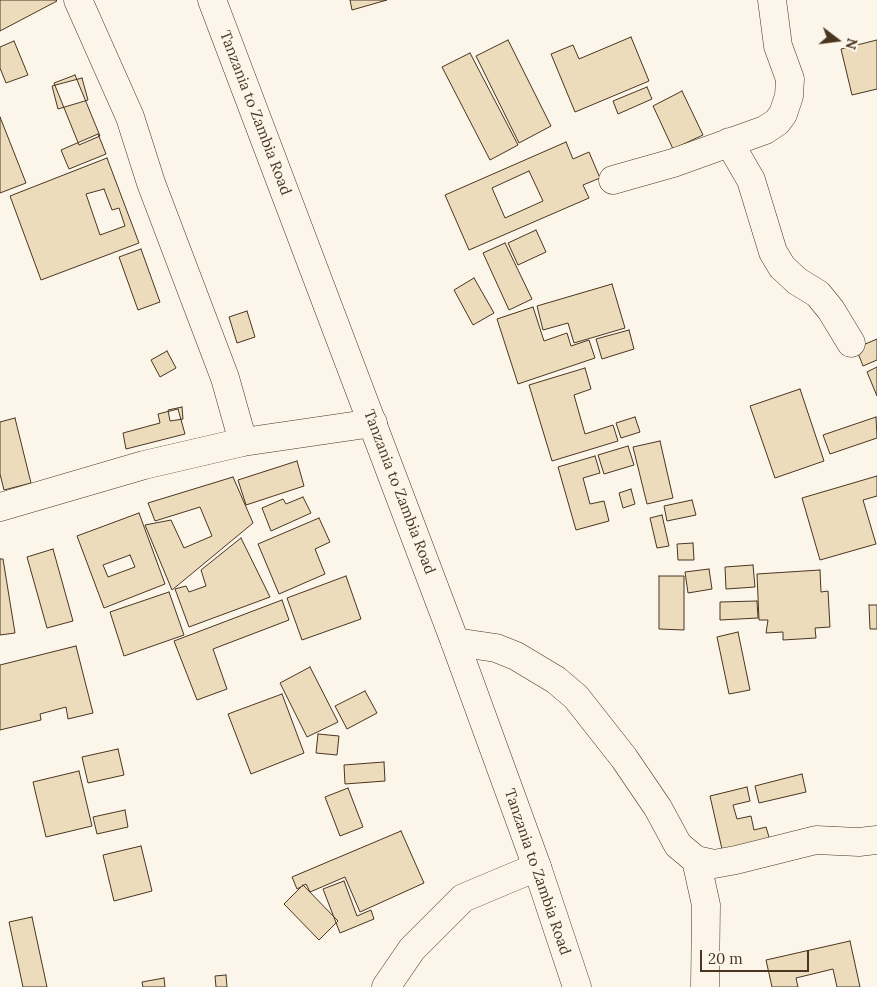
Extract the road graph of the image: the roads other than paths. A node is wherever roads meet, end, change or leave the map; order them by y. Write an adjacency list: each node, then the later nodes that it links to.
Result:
1 (78, 0): 8 (main road)
2 (212, 0): 7 (main road, Tanzania to Zambia Road)
3 (772, 0): 4 (main road)
4 (729, 142): 5 (main road); 6 (main road)
5 (613, 180)
6 (851, 344)
7 (373, 423): 8 (main road); 10 (main road, Tanzania to Zambia Road)
8 (243, 442): 9 (main road)
9 (0, 507)
10 (455, 642): 12 (main road); 13 (main road, Tanzania to Zambia Road)
11 (877, 840): 12 (main road)
12 (696, 860): 16 (main road)
13 (537, 867): 14 (main road); 15 (main road, Tanzania to Zambia Road)
14 (386, 987)
15 (577, 987)
16 (705, 987)

